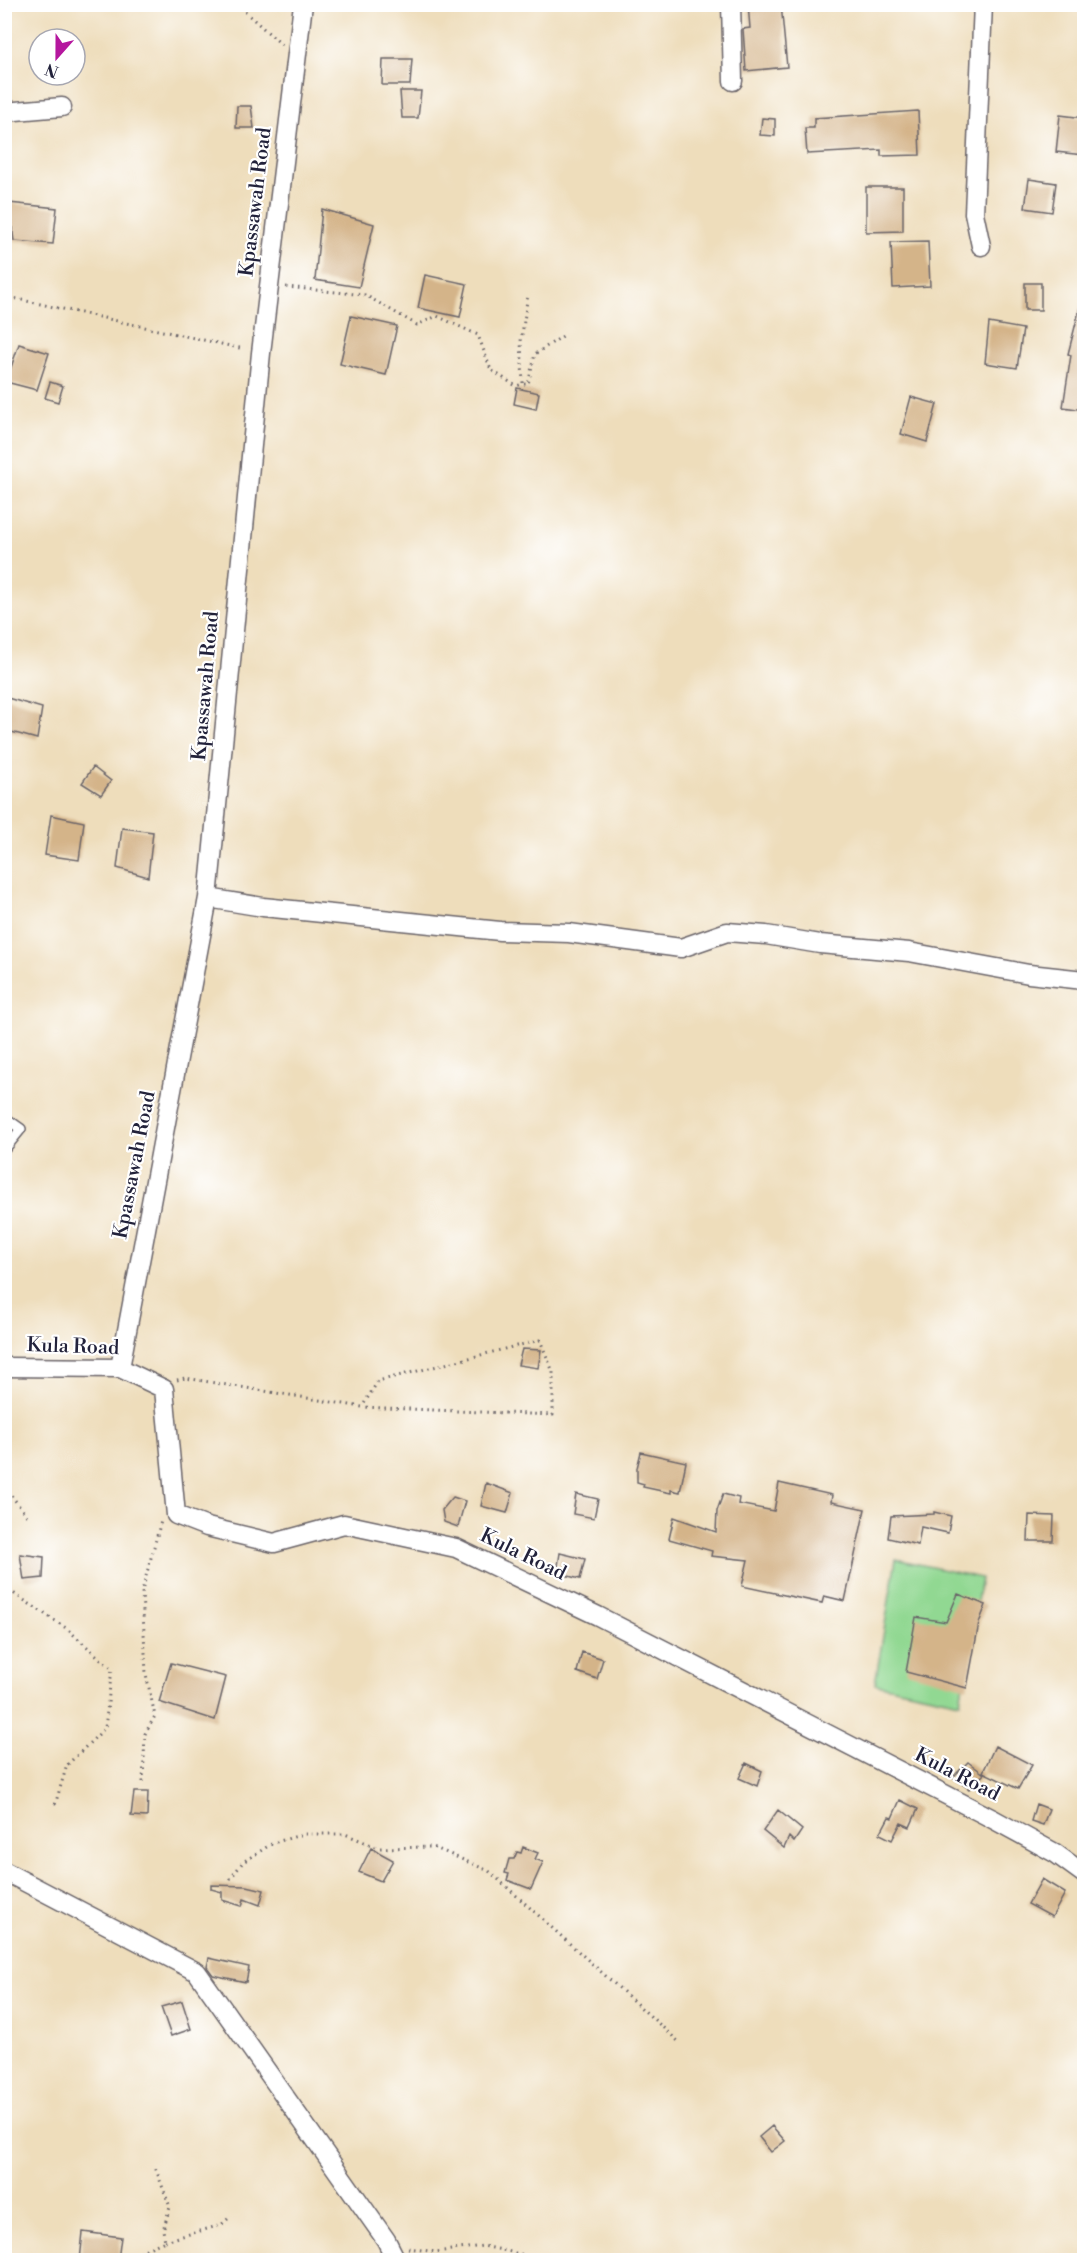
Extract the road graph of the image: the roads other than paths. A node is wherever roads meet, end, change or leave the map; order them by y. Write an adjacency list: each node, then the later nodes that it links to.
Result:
1 (303, 4): 8 (street, Kpassawah Road)
2 (731, 4): 4 (street)
3 (983, 4): 7 (street)
4 (733, 81)
5 (62, 107): 6 (street)
6 (4, 112)
7 (981, 246)
8 (208, 898): 9 (street); 13 (street, Kpassawah Road)
9 (1084, 980)
10 (4, 1117): 11 (lane)
11 (4, 1150)
12 (4, 1367): 13 (street, Kula Road)
13 (120, 1368): 15 (street, Kula Road)
14 (4, 1871): 16 (street)
15 (1084, 1874)
16 (396, 2260)

